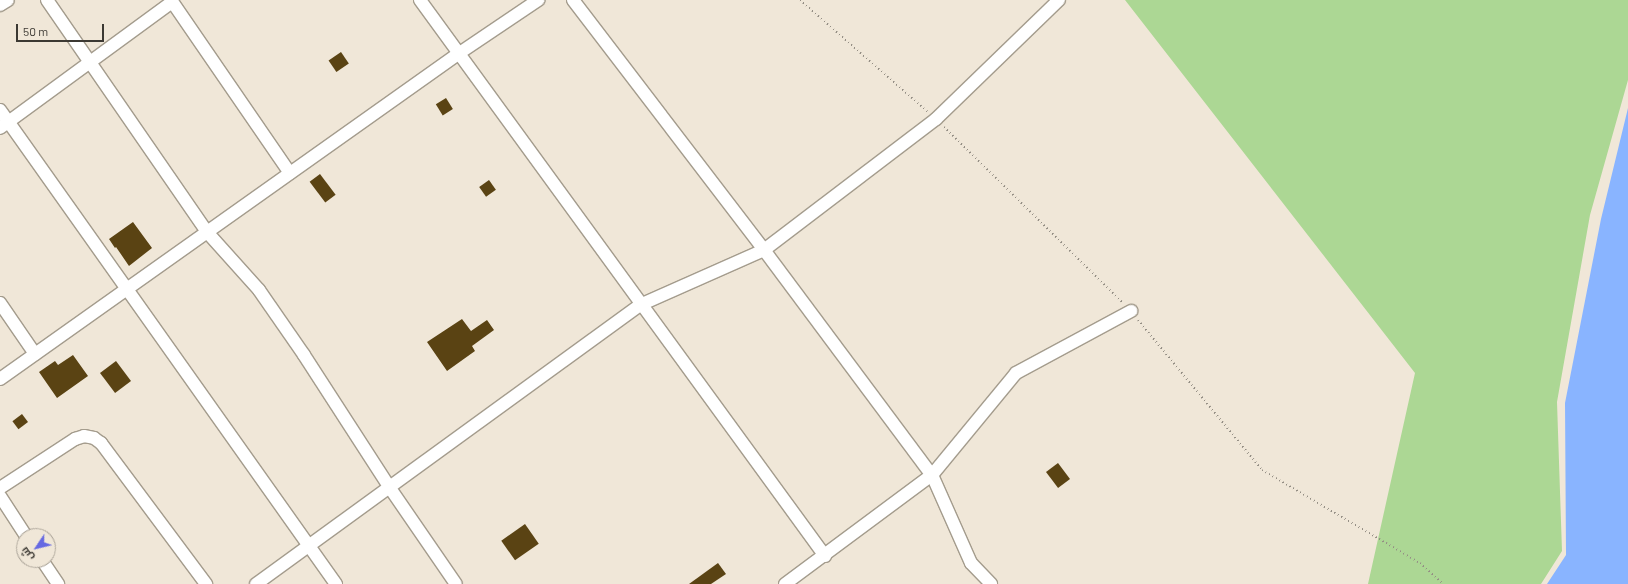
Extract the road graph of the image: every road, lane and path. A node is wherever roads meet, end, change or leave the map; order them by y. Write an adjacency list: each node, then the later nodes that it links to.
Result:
1 (8, 0): 9 (street)
2 (47, 0): 11 (street)
3 (420, 0): 10 (street)
4 (538, 0): 10 (street)
5 (573, 0): 17 (street)
6 (800, 0): 13 (path)
7 (1059, 0): 13 (street)
8 (171, 1): 11 (street); 15 (street)
9 (0, 6)
10 (458, 54): 15 (street); 20 (street)
11 (90, 63): 14 (street); 16 (street)
12 (0, 110): 14 (street)
13 (936, 119): 17 (street); 21 (path)
14 (4, 126): 18 (street)
15 (290, 173): 16 (street)
16 (206, 232): 18 (street); 26 (street)
17 (764, 250): 20 (street); 24 (street)
18 (127, 288): 22 (street); 29 (street)
19 (0, 304): 22 (street)
20 (642, 304): 26 (street); 30 (street)
21 (1130, 310): 24 (street); 39 (path)
22 (35, 354): 23 (street)
23 (0, 379)
24 (932, 475): 30 (street); 38 (street)
25 (0, 488): 33 (street)
26 (390, 488): 29 (street); 36 (street)
27 (0, 496): 28 (street)
28 (21, 528)
29 (310, 546): 34 (street); 35 (street)
30 (825, 556): 37 (street)
31 (47, 568): 32 (street)
32 (58, 584)
33 (206, 584)
34 (256, 584)
35 (336, 584)
36 (456, 584)
37 (785, 584)
38 (991, 584)
39 (1443, 584)

